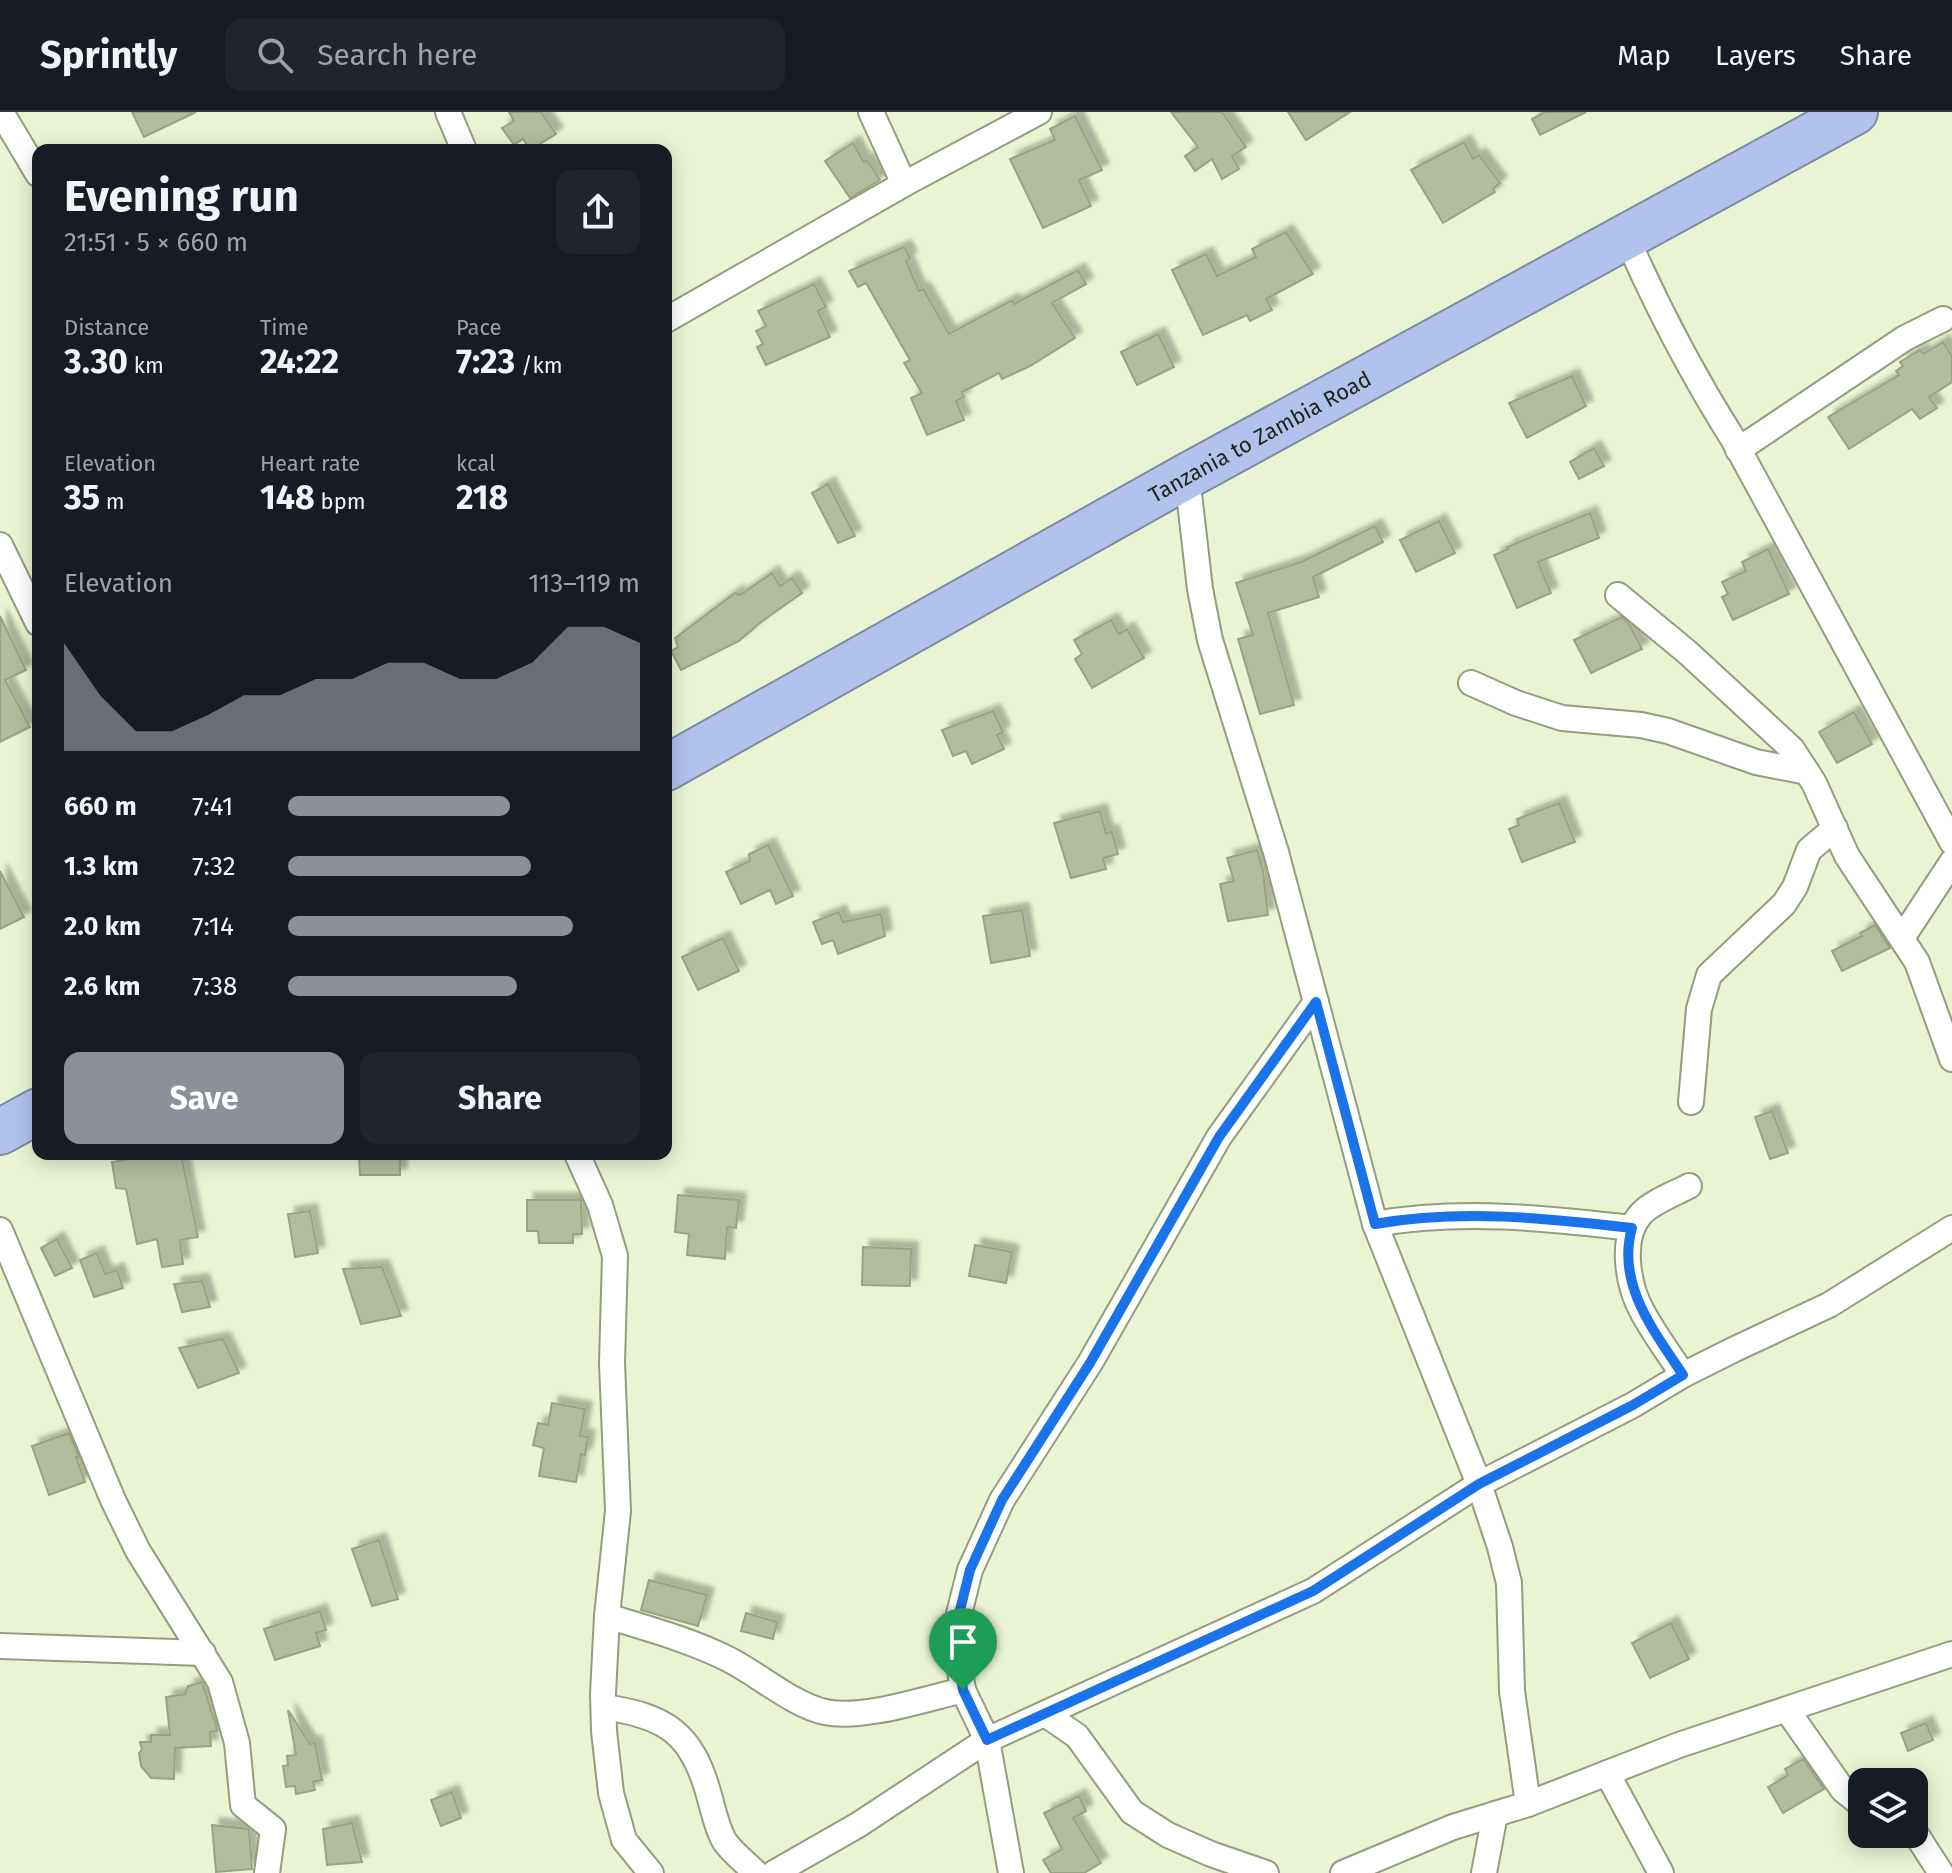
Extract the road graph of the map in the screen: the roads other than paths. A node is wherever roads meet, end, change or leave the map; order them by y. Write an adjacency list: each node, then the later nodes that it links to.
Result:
1 (1, 112): 7 (street)
2 (448, 112): 6 (street)
3 (871, 112): 8 (street)
4 (1039, 112): 8 (street)
5 (1855, 112): 9 (highway, Tanzania to Zambia Road)
6 (461, 144)
7 (32, 164)
8 (904, 184): 10 (street)
9 (1626, 236): 12 (street); 13 (highway, Tanzania to Zambia Road)
10 (672, 317)
11 (1943, 319): 12 (street)
12 (1738, 450): 21 (street)
13 (1187, 476): 18 (highway, Tanzania to Zambia Road); 24 (street)
14 (0, 545): 15 (street)
15 (29, 583)
16 (1618, 595): 19 (street)
17 (1471, 683): 19 (street)
18 (672, 761)
19 (1807, 772): 20 (street)
20 (1835, 828): 23 (street); 26 (street)
21 (1952, 842)
22 (1952, 862): 23 (street)
23 (1902, 938): 25 (street)
24 (1316, 1002): 31 (street); 41 (street)
25 (1952, 1059)
26 (1691, 1102)
27 (32, 1114): 28 (highway)
28 (0, 1132)
29 (580, 1160): 37 (street)
30 (1689, 1186): 32 (street)
31 (1375, 1224): 32 (street); 36 (street)
32 (1632, 1228): 35 (street)
33 (1952, 1228): 35 (street)
34 (0, 1230): 39 (street)
35 (1683, 1375): 36 (street)
36 (1479, 1484): 44 (street); 48 (street)
37 (607, 1616): 41 (street); 42 (street)
38 (0, 1646): 39 (street)
39 (203, 1653): 51 (street)
40 (1952, 1654): 43 (street)
41 (963, 1690): 45 (street)
42 (604, 1707): 52 (street); 53 (street)
43 (1787, 1710): 46 (street); 47 (street)
44 (1045, 1714): 45 (street); 56 (street)
45 (987, 1740): 54 (street); 55 (street)
46 (1607, 1773): 48 (street); 59 (street)
47 (1848, 1794)
48 (1528, 1804): 49 (street)
49 (1495, 1814): 57 (street); 58 (street)
50 (1927, 1848): 60 (street)
51 (267, 1873)
52 (651, 1873)
53 (756, 1873)
54 (774, 1873)
55 (1011, 1873)
56 (1266, 1873)
57 (1343, 1873)
58 (1484, 1873)
59 (1661, 1873)
60 (1941, 1873)

